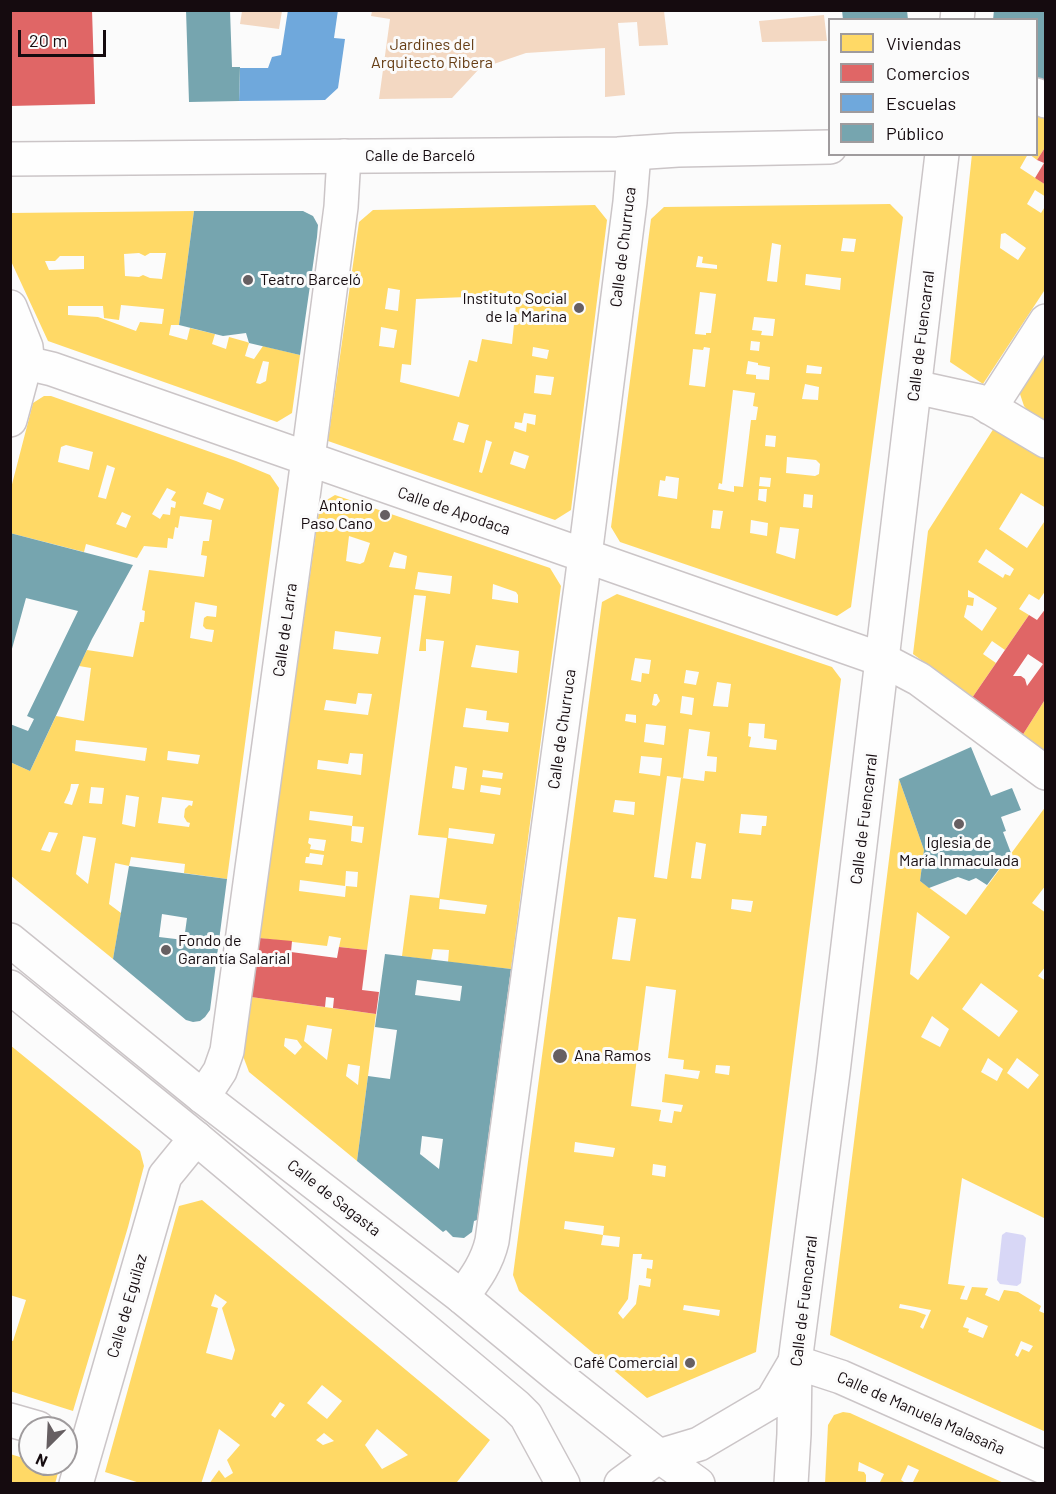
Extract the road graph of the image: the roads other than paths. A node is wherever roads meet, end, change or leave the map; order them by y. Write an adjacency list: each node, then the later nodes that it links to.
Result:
1 (828, 147): 2 (street, Calle de Barceló)
2 (634, 153): 3 (street, Calle de Barceló); 14 (street, Calle de Churruca)
3 (344, 156): 5 (street, Calle de Barceló); 13 (street, Calle de Larra)
4 (942, 156): 9 (street, Calle de Fuencarral)
5 (10, 159)
6 (10, 307): 8 (street)
7 (1046, 321): 10 (street)
8 (26, 367): 11 (street); 13 (street, Calle de Apodaca)
9 (915, 387): 10 (street); 15 (street, Calle de Fuencarral)
10 (990, 408): 12 (street)
11 (10, 420)
12 (1046, 441)
13 (308, 460): 14 (street, Calle de Apodaca); 19 (street, Calle de Larra)
14 (584, 557): 15 (street, Calle de Apodaca); 21 (street, Calle de Churruca)
15 (883, 660): 16 (street, Calle de Apodaca); 22 (street, Calle de Fuencarral)
16 (1046, 773)
17 (10, 940): 19 (street, Calle de Sagasta)
18 (10, 987): 20 (street)
19 (203, 1097): 21 (street, Calle de Sagasta)
20 (195, 1138): 23 (street, Calle de Eguilaz); 26 (street)
21 (462, 1297): 24 (street, Calle de Sagasta)
22 (795, 1362): 24 (street); 25 (street, Calle de Manuela Malasaña); 29 (street, Calle de Fuencarral)
23 (78, 1434)
24 (659, 1456): 27 (street); 28 (street, Calle de Sagasta)
25 (1046, 1468)
26 (563, 1484)
27 (621, 1484)
28 (698, 1484)
29 (790, 1484)

